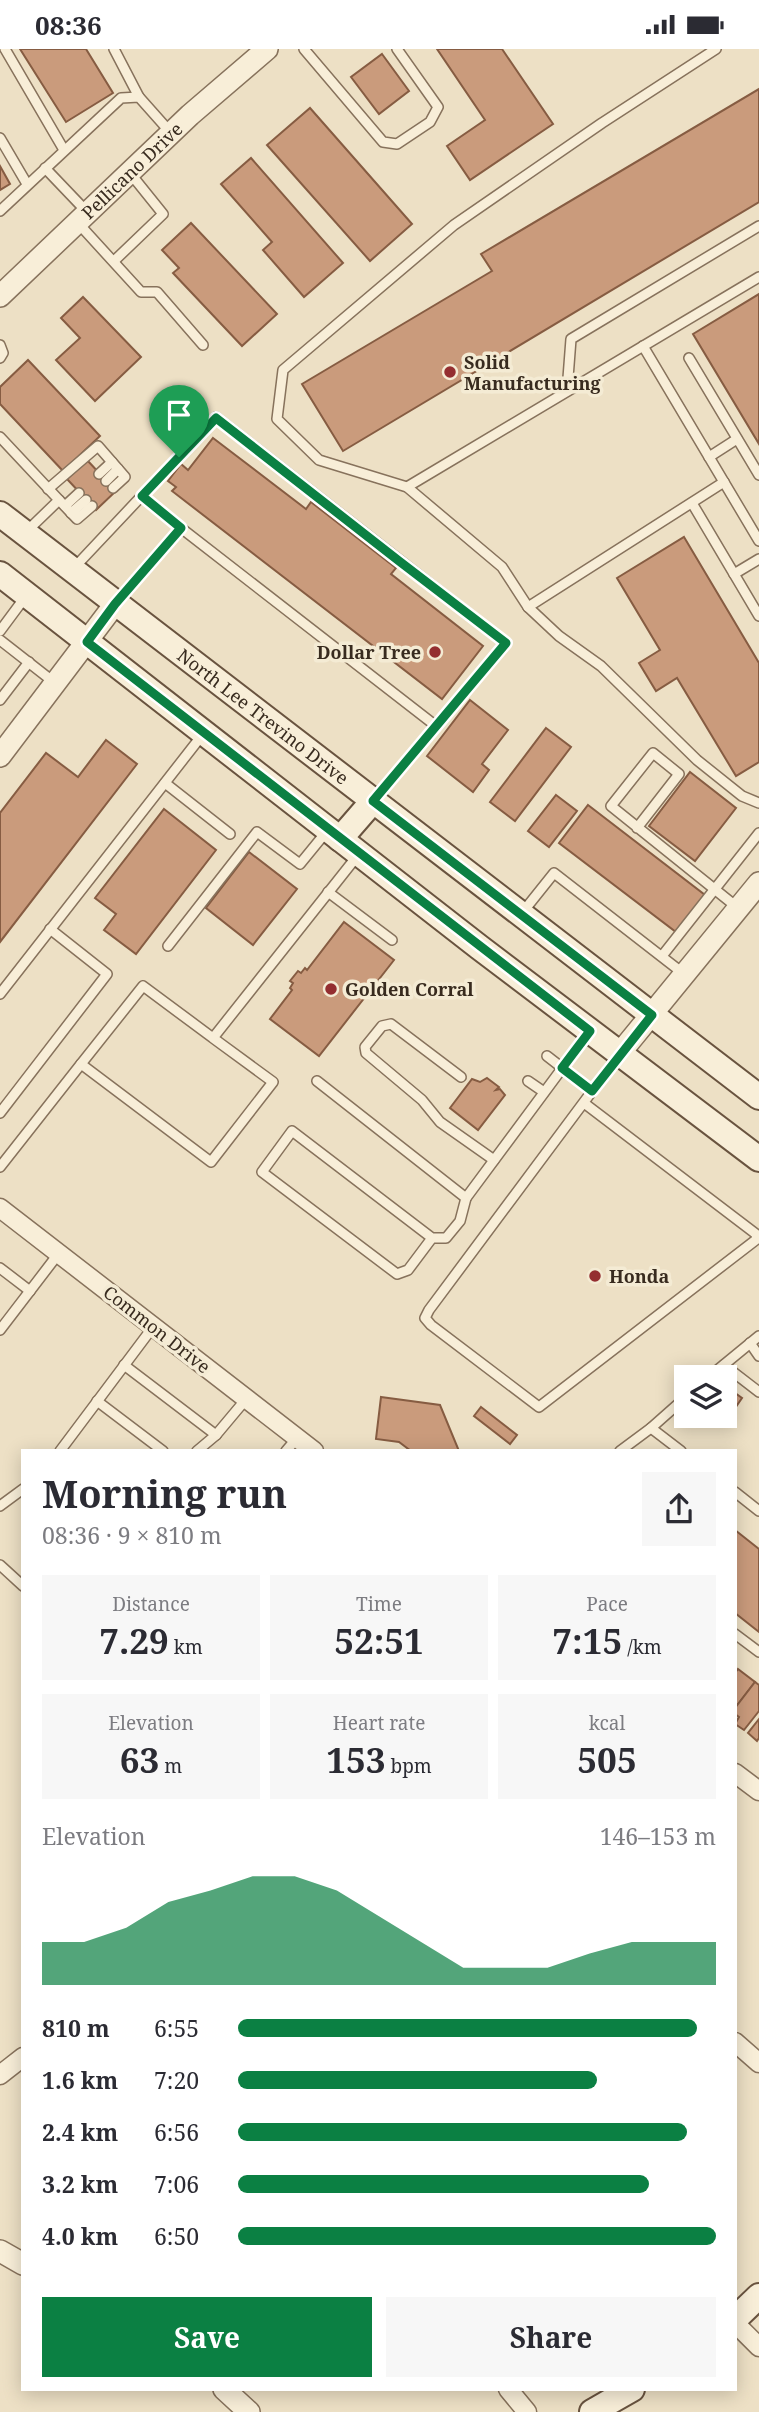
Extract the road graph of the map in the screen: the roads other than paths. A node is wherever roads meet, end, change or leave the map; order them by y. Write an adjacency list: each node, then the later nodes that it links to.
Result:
1 (5, 49): 10 (lane)
2 (114, 49): 7 (lane)
3 (267, 49): 8 (street, Pellicano Drive)
4 (304, 49): 5 (lane)
5 (397, 49)
6 (716, 49): 32 (lane)
7 (139, 97): 8 (lane); 10 (lane)
8 (171, 133): 12 (street, Pellicano Drive)
9 (0, 138): 13 (lane)
10 (64, 150): 11 (lane)
11 (45, 168): 13 (lane); 15 (lane)
12 (130, 172): 15 (street, Pellicano Drive); 17 (lane)
13 (27, 184): 14 (lane)
14 (0, 211)
15 (82, 217): 17 (lane); 19 (street, Pellicano Drive)
16 (759, 226): 25 (lane)
17 (114, 261): 21 (lane)
18 (759, 277): 22 (lane)
19 (0, 296)
20 (0, 345): 23 (lane)
21 (203, 345)
22 (643, 346): 25 (lane); 28 (lane)
23 (0, 358)
24 (689, 358): 27 (lane)
25 (567, 391): 32 (lane)
26 (0, 437): 33 (lane)
27 (737, 439): 28 (lane); 30 (lane)
28 (709, 457): 31 (lane)
29 (115, 465): 29 (lane); 33 (lane)
30 (759, 475)
31 (724, 482): 35 (lane); 40 (lane)
32 (407, 487): 47 (lane)
33 (48, 489): 36 (lane)
34 (142, 496): 38 (lane); 42 (lane); 55 (lane)
35 (692, 502): 44 (lane); 47 (lane)
36 (68, 509): 36 (lane); 39 (lane)
37 (0, 514): 39 (main road, North Lee Trevino Drive)
38 (181, 528): 46 (lane); 55 (lane)
39 (24, 533): 42 (main road, North Lee Trevino Drive)
40 (759, 541)
41 (759, 559): 44 (lane)
42 (72, 571): 46 (main road, North Lee Trevino Drive)
43 (0, 574): 45 (main road)
44 (734, 574): 48 (lane)
45 (27, 594): 49 (lane); 51 (main road)
46 (115, 604): 51 (street); 59 (main road, North Lee Trevino Drive)
47 (528, 607): 60 (lane)
48 (759, 617)
49 (0, 631)
50 (0, 640): 52 (lane)
51 (87, 642): 53 (street); 56 (main road)
52 (29, 662): 53 (lane); 54 (lane)
53 (56, 684): 57 (street)
54 (0, 700)
55 (436, 726): 59 (lane)
56 (203, 734): 58 (lane); 64 (main road)
57 (0, 756)
58 (165, 783): 63 (lane); 70 (lane)
59 (373, 801): 64 (main road); 69 (main road, North Lee Trevino Drive)
60 (759, 803)
61 (638, 828): 61 (lane); 66 (lane)
62 (759, 832): 66 (lane)
63 (230, 834)
64 (342, 841): 67 (lane); 72 (lane); 77 (main road)
65 (759, 883): 68 (street)
66 (714, 889): 68 (lane); 73 (lane)
67 (328, 892): 71 (lane); 78 (lane)
68 (738, 908): 74 (street)
69 (521, 915): 73 (lane); 76 (main road, North Lee Trevino Drive)
70 (50, 929): 75 (lane); 90 (lane)
71 (392, 940)
72 (168, 946)
73 (662, 956): 74 (lane)
74 (686, 975): 76 (street)
75 (0, 994)
76 (652, 1015): 79 (street); 88 (main road, North Lee Trevino Drive)
77 (590, 1031): 79 (main road); 82 (lane)
78 (213, 1038): 81 (lane); 81 (lane)
79 (620, 1053): 86 (lane); 91 (main road)
80 (547, 1056): 82 (lane)
81 (81, 1064): 93 (lane)
82 (562, 1068): 86 (lane); 87 (lane)
83 (461, 1077): 92 (lane)
84 (317, 1081): 94 (lane)
85 (528, 1081): 87 (lane)
86 (592, 1091): 89 (lane)
87 (544, 1092): 92 (lane)
88 (759, 1097)
89 (584, 1103): 89 (lane)
90 (0, 1113)
91 (759, 1159)
92 (494, 1160): 94 (lane)
93 (0, 1167)
94 (466, 1198): 96 (lane)
95 (0, 1208): 97 (street, Common Drive)
96 (432, 1238): 96 (lane)
97 (59, 1253): 99 (lane); 100 (street, Common Drive)
98 (0, 1268): 99 (lane)
99 (30, 1291): 101 (lane)
100 (153, 1327): 105 (lane); 109 (street, Common Drive)
101 (0, 1330)
102 (759, 1336): 103 (lane)
103 (750, 1343): 104 (lane); 106 (lane)
104 (759, 1356)
105 (124, 1365): 110 (lane); 113 (lane)
106 (724, 1365)
107 (737, 1375): 108 (lane)
108 (759, 1392)
109 (247, 1398): 113 (lane); 114 (street, Common Drive)
110 (97, 1401): 115 (lane); 116 (lane)
111 (674, 1408): 112 (lane)
112 (651, 1428): 118 (lane); 119 (lane)
113 (216, 1435): 117 (lane)
114 (292, 1444)
115 (63, 1447)
116 (160, 1449)
117 (199, 1449)
118 (623, 1449)
119 (678, 1449)
120 (21, 1490): 122 (lane)
121 (737, 1494): 123 (lane)
122 (0, 1506)
123 (759, 1511)
124 (0, 1565): 125 (lane)
125 (21, 1584)
126 (737, 1636): 127 (lane)
127 (759, 1652)
128 (737, 1774): 129 (street)
129 (759, 1791)
130 (737, 2044): 132 (street)
131 (21, 2059): 133 (street)
132 (759, 2063)
133 (0, 2075)
134 (0, 2251): 135 (street)
135 (21, 2263)
136 (759, 2296): 137 (main road)
137 (737, 2319)
138 (737, 2323): 139 (street)
139 (759, 2347)
140 (226, 2391): 143 (street)
141 (510, 2391): 144 (street)
142 (629, 2391): 145 (main road)
143 (249, 2412)
144 (527, 2412)
145 (592, 2412)

